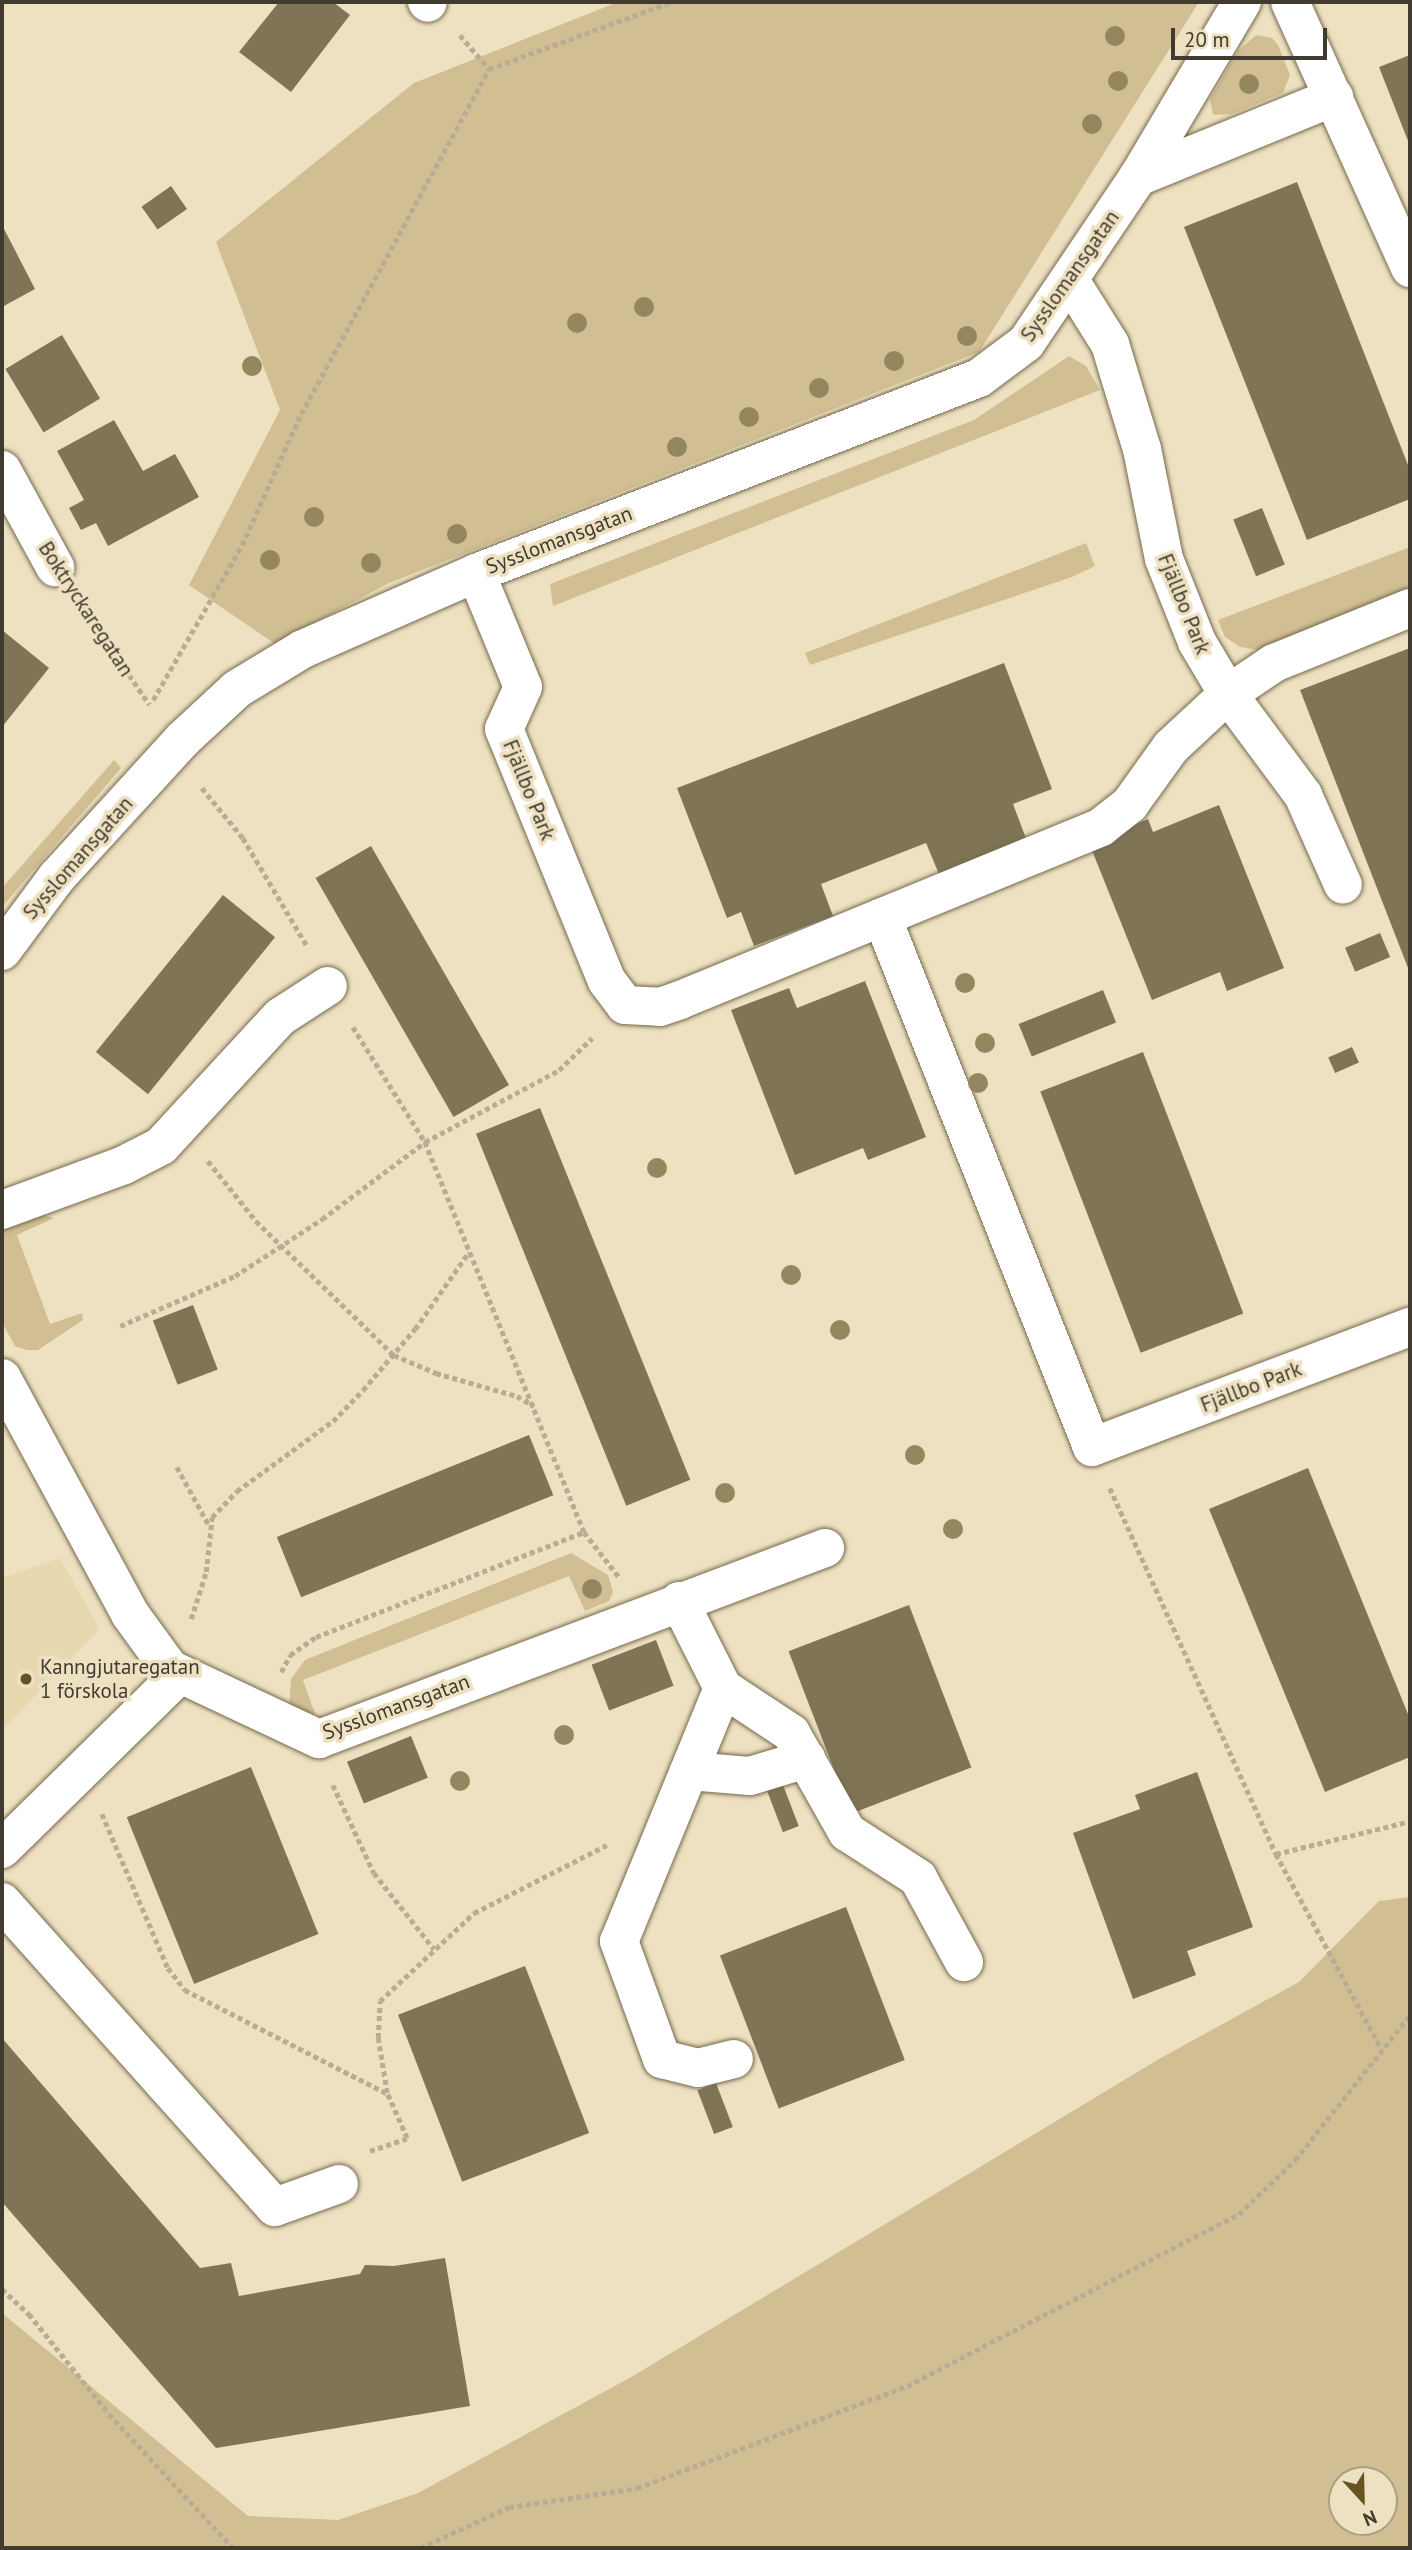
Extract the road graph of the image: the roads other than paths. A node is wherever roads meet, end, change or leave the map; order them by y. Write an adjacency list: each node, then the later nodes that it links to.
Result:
1 (1242, 2): 4 (street, Sysslomansgatan)
2 (1290, 2): 3 (street)
3 (1334, 97): 4 (street); 5 (street)
4 (1138, 177): 6 (street, Sysslomansgatan)
5 (1410, 268)
6 (1071, 282): 9 (street, Sysslomansgatan); 11 (street, Fjällbo Park)
7 (2, 470): 8 (street, Boktryckaregatan)
8 (55, 567)
9 (476, 573): 13 (street, Fjällbo Park); 14 (street, Sysslomansgatan)
10 (1410, 608): 11 (street)
11 (1228, 694): 12 (street, Fjällbo Park); 13 (street)
12 (1343, 885)
13 (883, 917): 17 (street, Fjällbo Park)
14 (2, 951)
15 (327, 986): 16 (street)
16 (2, 1210)
17 (1410, 1327)
18 (2, 1378): 21 (street)
19 (825, 1548): 20 (street, Sysslomansgatan)
20 (663, 1606): 21 (street, Sysslomansgatan); 22 (street)
21 (174, 1672): 25 (street)
22 (723, 1688): 23 (street); 24 (street)
23 (806, 1759): 24 (street); 27 (street)
24 (689, 1771): 28 (street)
25 (2, 1849)
26 (2, 1902): 29 (street)
27 (964, 1962)
28 (734, 2059)
29 (339, 2184)

